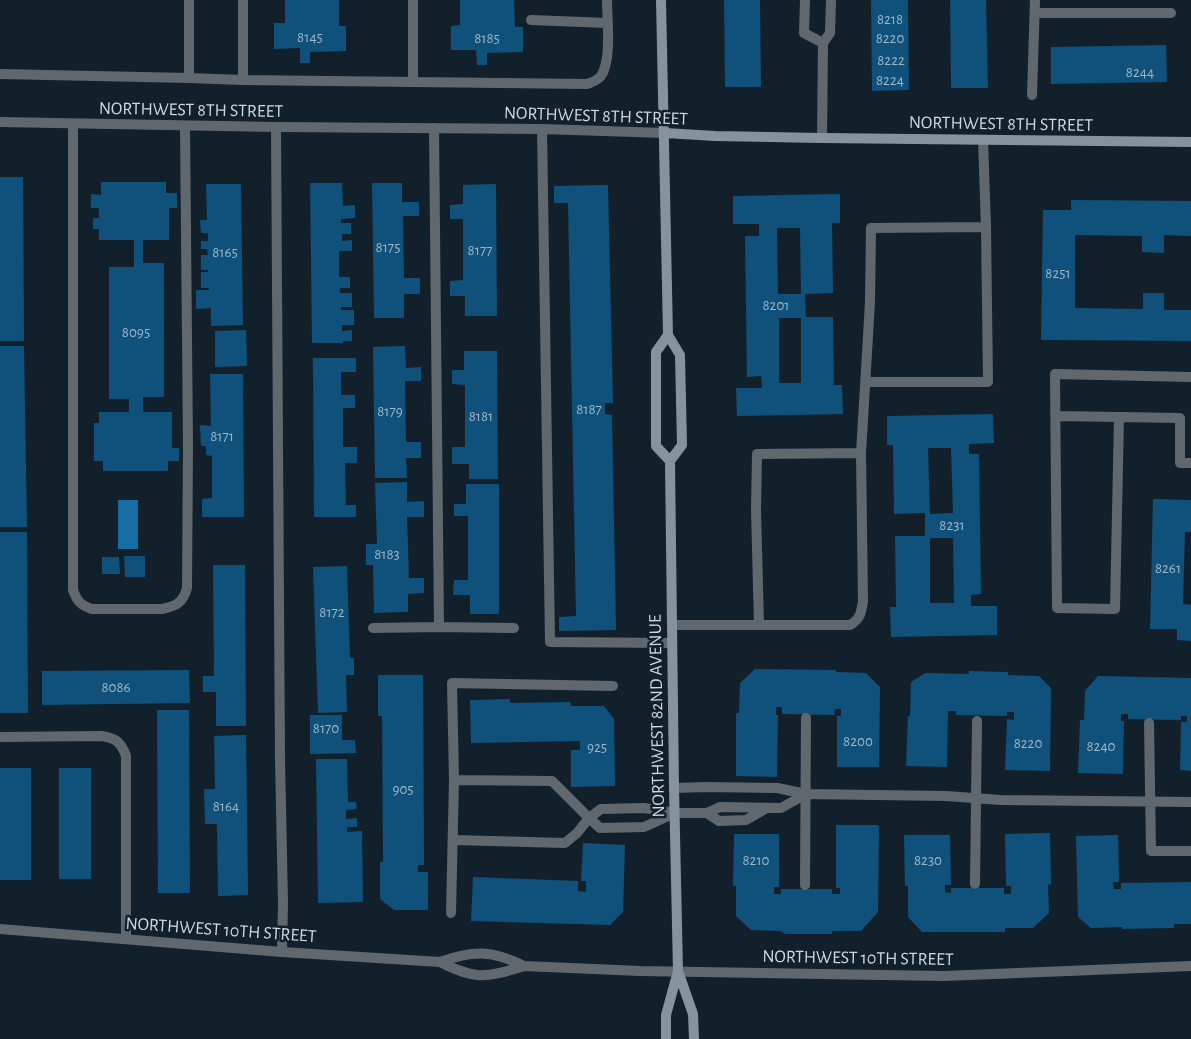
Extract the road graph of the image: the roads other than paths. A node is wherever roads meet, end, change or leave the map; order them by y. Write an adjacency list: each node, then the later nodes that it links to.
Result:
1 (189, 0): 15 (street)
2 (243, 0): 16 (street)
3 (413, 0): 17 (street)
4 (607, 0): 12 (street)
5 (661, 0): 25 (street)
6 (805, 0): 13 (street)
7 (831, 0): 13 (street)
8 (1035, 0): 9 (street)
9 (1035, 13): 10 (street); 18 (street)
10 (1171, 13)
11 (530, 20): 12 (street)
12 (608, 23): 17 (street)
13 (823, 43): 26 (street)
14 (0, 74): 15 (street)
15 (189, 78): 16 (street)
16 (243, 80): 17 (street)
17 (413, 81)
18 (1032, 95)
19 (0, 122): 20 (street, NORTHWEST 8TH STREET)
20 (73, 124): 21 (street, NORTHWEST 8TH STREET); 21 (street)
21 (185, 126): 22 (street, NORTHWEST 8TH STREET)
22 (276, 127): 23 (street, NORTHWEST 8TH STREET); 70 (street)
23 (434, 128): 24 (street, NORTHWEST 8TH STREET); 42 (street)
24 (542, 130): 25 (street, NORTHWEST 8TH STREET); 45 (street)
25 (665, 133): 26 (street, NORTHWEST 8TH STREET); 30 (street)
26 (822, 138): 27 (street, NORTHWEST 8TH STREET)
27 (983, 140): 28 (street, NORTHWEST 8TH STREET); 29 (street)
28 (1191, 142)
29 (986, 227): 32 (street); 32 (street)
30 (668, 335): 38 (street); 38 (street)
31 (1191, 377): 33 (street)
32 (866, 382): 37 (street)
33 (1056, 416): 34 (street); 34 (street)
34 (1119, 417): 35 (street)
35 (1180, 418): 36 (street); 39 (street)
36 (1191, 418)
37 (861, 453): 41 (street); 41 (street)
38 (670, 461): 40 (street, NORTHWEST 82ND AVENUE)
39 (1191, 463)
40 (672, 625): 41 (street); 45 (street, NORTHWEST 82ND AVENUE)
41 (759, 625)
42 (439, 627): 43 (street); 44 (street)
43 (373, 628)
44 (514, 628)
45 (672, 643): 52 (street, NORTHWEST 82ND AVENUE)
46 (612, 686): 51 (street)
47 (806, 718): 54 (street)
48 (977, 721): 55 (street)
49 (1150, 723): 56 (street)
50 (0, 737): 69 (street)
51 (454, 780): 62 (street); 63 (street)
52 (674, 788): 53 (street); 61 (street, NORTHWEST 82ND AVENUE)
53 (755, 788): 54 (street); 58 (street)
54 (806, 794): 55 (street); 59 (street); 66 (street)
55 (976, 798): 56 (street); 65 (street)
56 (1150, 802): 57 (street); 64 (street)
57 (1191, 802)
58 (754, 807): 59 (street); 60 (street)
59 (768, 808): 60 (street)
60 (706, 813): 61 (street)
61 (674, 814): 62 (street); 62 (street); 74 (street, NORTHWEST 82ND AVENUE)
62 (589, 818): 63 (street)
63 (453, 840): 67 (street)
64 (1191, 851)
65 (975, 884)
66 (805, 885)
67 (451, 913)
68 (0, 929): 69 (street, NORTHWEST 10TH STREET)
69 (126, 939): 70 (street, NORTHWEST 10TH STREET)
70 (282, 952): 71 (street, NORTHWEST 10TH STREET)
71 (440, 962): 72 (street, NORTHWEST 10TH STREET); 72 (street, NORTHWEST 10TH STREET)
72 (524, 966): 74 (street, NORTHWEST 10TH STREET)
73 (1191, 966): 74 (street, NORTHWEST 10TH STREET)
74 (678, 971): 75 (street, NORTHWEST 82ND AVENUE); 76 (street, NORTHWEST 82ND AVENUE)
75 (666, 1039)
76 (694, 1039)

